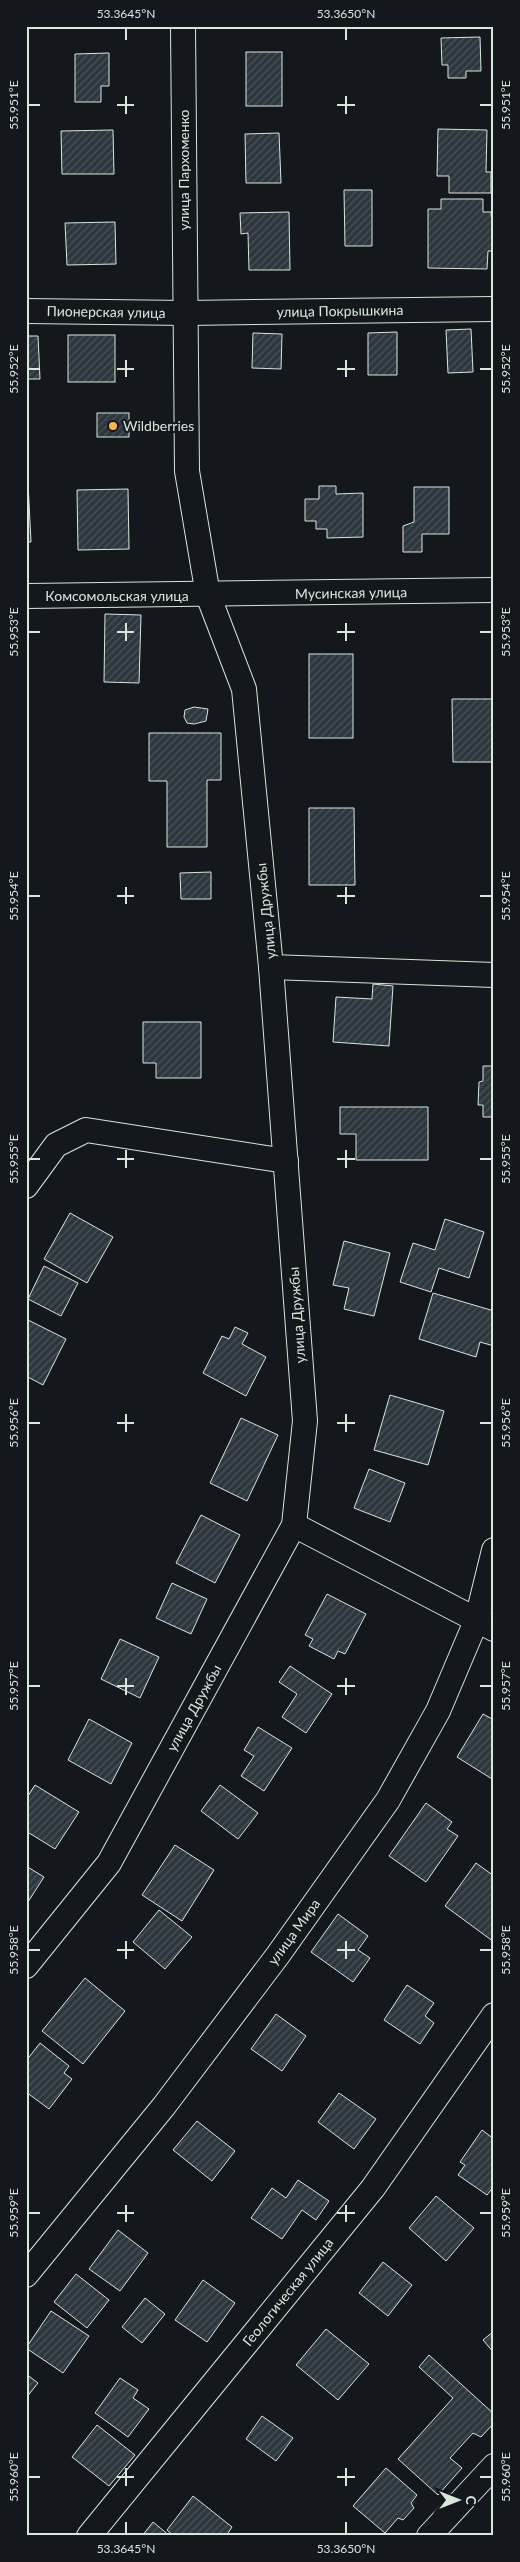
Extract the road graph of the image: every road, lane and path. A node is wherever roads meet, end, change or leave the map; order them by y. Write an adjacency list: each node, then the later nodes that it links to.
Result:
1 (183, 26): 4 (street, улица Пархоменко)
2 (494, 309): 4 (street, улица Покрышкина)
3 (26, 311): 4 (street, Пионерская улица)
4 (186, 313): 6 (street, улица Пархоменко)
5 (494, 590): 6 (street, Мусинская улица)
6 (208, 595): 7 (street, Комсомольская улица); 8 (street, улица Дружбы)
7 (26, 596)
8 (271, 967): 9 (street); 10 (street, улица Дружбы)
9 (494, 975)
10 (286, 1161): 11 (street); 12 (street, улица Дружбы)
11 (26, 1186)
12 (294, 1525): 14 (street); 15 (street, улица Дружбы)
13 (494, 1550): 14 (street, улица Мира)
14 (485, 1624): 17 (street, улица Мира)
15 (26, 1966)
16 (494, 2014): 19 (street, Геологическая улица)
17 (26, 2275)
18 (494, 2466): 20 (street)
19 (90, 2536)
20 (429, 2536)

